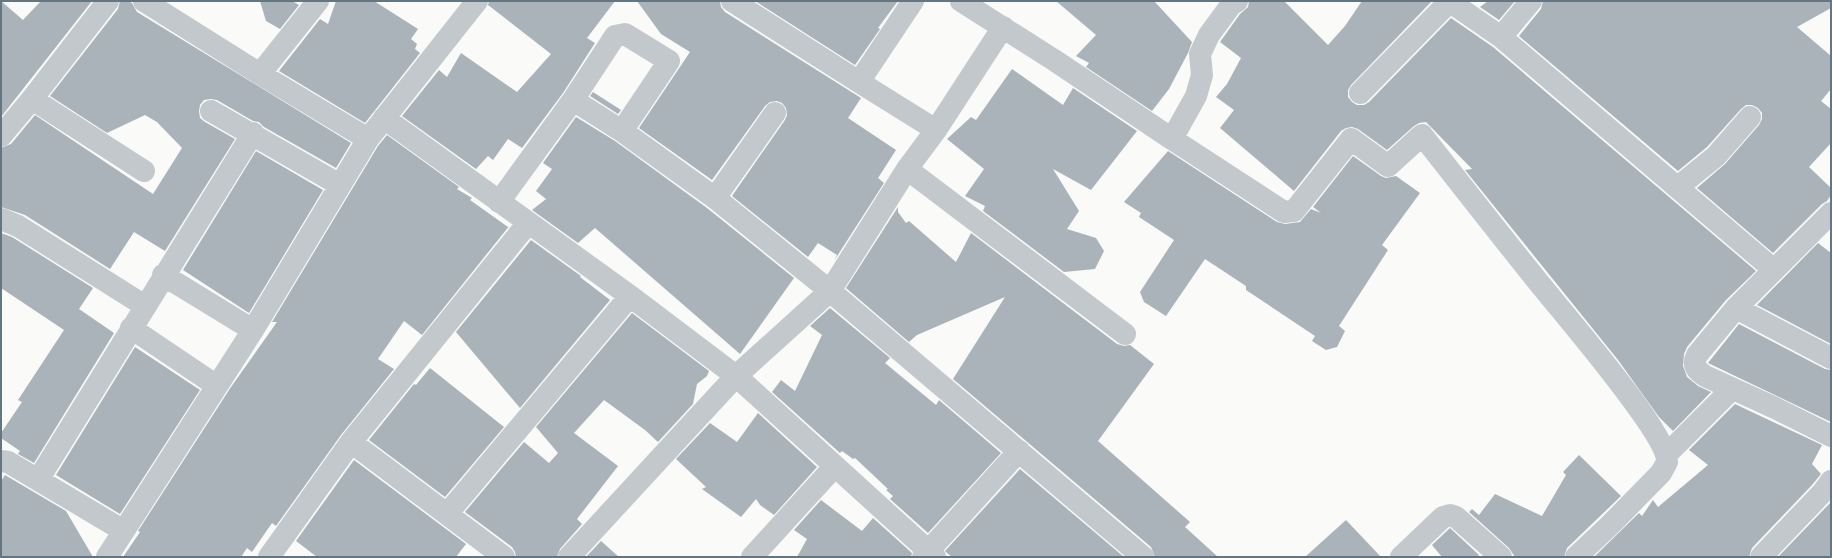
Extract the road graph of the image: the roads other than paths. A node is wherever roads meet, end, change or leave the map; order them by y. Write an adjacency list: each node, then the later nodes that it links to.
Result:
1 (108, 1): 16 (street)
2 (144, 1): 13 (street)
3 (318, 1): 13 (street)
4 (477, 1): 21 (street)
5 (732, 1): 14 (street)
6 (913, 1): 14 (street)
7 (961, 1): 11 (street)
8 (1237, 1): 27 (street)
9 (1531, 1): 12 (street)
10 (1449, 2): 12 (street); 15 (street)
11 (1003, 27): 22 (street); 27 (street)
12 (1501, 37): 31 (street)
13 (260, 74): 26 (street)
14 (859, 82): 22 (street)
15 (1360, 93)
16 (32, 100): 25 (street); 29 (street)
17 (573, 100): 23 (street); 23 (street); 33 (street)
18 (211, 110): 24 (street)
19 (775, 113): 32 (street)
20 (1750, 117): 31 (street)
21 (384, 118): 26 (street); 33 (street)
22 (936, 130): 28 (street)
23 (622, 131): 32 (street)
24 (253, 134): 30 (street); 38 (street)
25 (1, 136)
26 (368, 139): 30 (street)
27 (1172, 139): 53 (street)
28 (907, 169): 39 (street); 45 (street)
29 (144, 171)
30 (340, 185): 44 (street)
31 (1678, 186): 37 (street)
32 (715, 198): 39 (street)
33 (499, 202): 36 (street)
34 (1831, 213): 37 (street)
35 (1, 219): 41 (street)
36 (528, 223): 40 (street); 51 (street)
37 (1774, 270): 42 (street)
38 (164, 276): 41 (street); 44 (street)
39 (830, 291): 47 (street); 52 (street)
40 (630, 296): 47 (street); 58 (street)
41 (145, 306): 43 (street)
42 (1736, 308): 46 (street); 49 (street)
43 (131, 328): 48 (street); 56 (street)
44 (253, 330): 48 (street)
45 (1125, 334)
46 (1831, 358)
47 (736, 376): 55 (street); 64 (street)
48 (217, 386): 59 (street)
49 (1732, 388): 50 (street); 53 (street)
50 (1831, 436)
51 (351, 442): 58 (street); 60 (street)
52 (1019, 451): 61 (street); 66 (street)
53 (1666, 455): 69 (street)
54 (1, 461): 56 (street)
55 (835, 466): 61 (street); 65 (street)
56 (38, 480): 59 (street)
57 (1828, 491): 70 (street)
58 (447, 514): 63 (street)
59 (124, 532): 62 (street)
60 (279, 554)
61 (929, 555)
62 (108, 557)
63 (504, 557)
64 (569, 557)
65 (752, 557)
66 (1143, 557)
67 (1401, 557): 68 (street)
68 (1501, 557)
69 (1576, 557)
70 (1761, 557)

